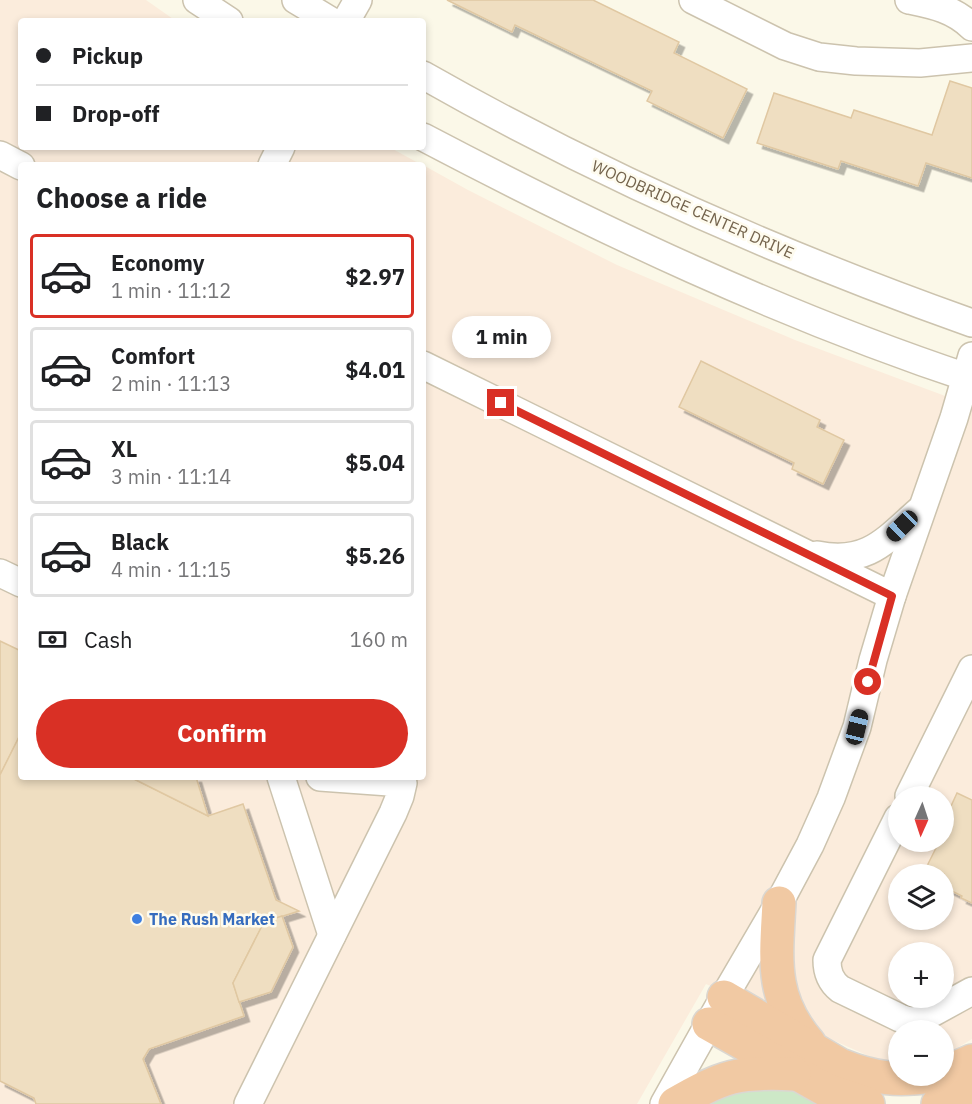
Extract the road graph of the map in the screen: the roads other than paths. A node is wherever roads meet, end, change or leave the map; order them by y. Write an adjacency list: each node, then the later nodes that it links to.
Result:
1 (197, 0): 6 (street)
2 (297, 0): 7 (street)
3 (358, 0): 8 (street)
4 (693, 0): 10 (street)
5 (909, 0): 9 (street)
6 (224, 18)
7 (326, 18)
8 (348, 18)
9 (972, 27)
10 (972, 58)
11 (426, 77): 15 (street, WOODBRIDGE CENTER DRIVE)
12 (426, 139): 17 (street)
13 (0, 155): 14 (street)
14 (18, 164)
15 (972, 322)
16 (426, 366): 19 (street)
17 (970, 371): 18 (street)
18 (922, 508): 19 (street); 22 (street)
19 (792, 547): 22 (street)
20 (0, 573): 21 (street)
21 (18, 582)
22 (892, 596): 28 (street)
23 (972, 669): 26 (street)
24 (282, 780): 29 (street)
25 (361, 780): 29 (street)
26 (914, 786)
27 (888, 838): 30 (street)
28 (779, 903): 31 (street); 33 (highway)
29 (332, 935): 37 (street)
30 (972, 991)
31 (717, 1010): 33 (highway); 38 (street)
32 (972, 1061): 34 (highway)
33 (809, 1064): 35 (highway); 39 (highway); 40 (highway)
34 (954, 1069)
35 (888, 1078)
36 (972, 1093): 41 (highway)
37 (248, 1104)
38 (664, 1104)
39 (675, 1104)
40 (867, 1104)
41 (938, 1104)

